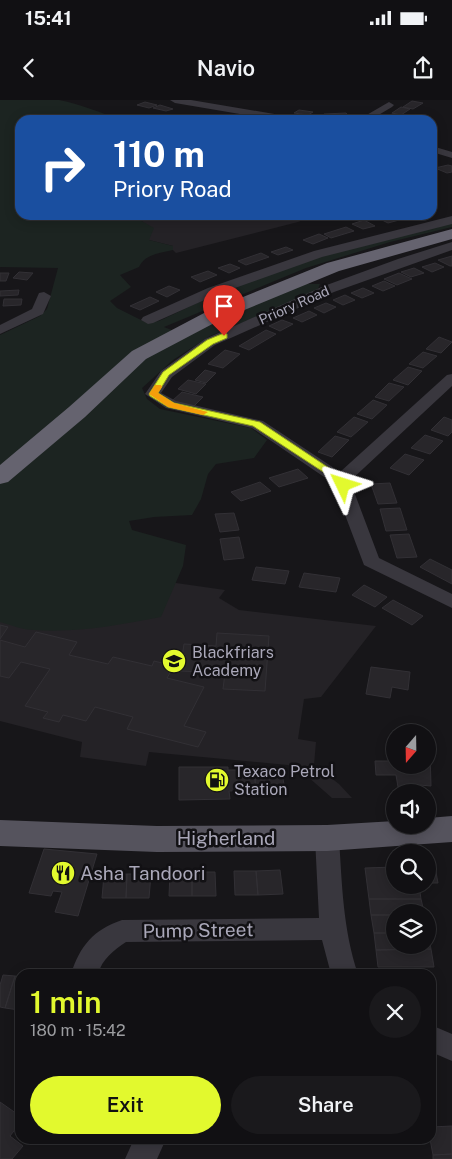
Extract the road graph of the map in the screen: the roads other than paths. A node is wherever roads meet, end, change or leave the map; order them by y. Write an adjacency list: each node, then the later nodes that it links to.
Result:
1 (175, 100): 4 (street)
2 (228, 100): 4 (street)
3 (389, 105): 6 (street)
4 (213, 108): 5 (street)
5 (259, 115)
6 (372, 115)
7 (437, 150): 8 (street)
8 (452, 155)
9 (452, 220): 13 (street)
10 (452, 234): 16 (highway, Priory Road)
11 (452, 246): 17 (street, Priory Road)
12 (44, 296): 14 (street)
13 (148, 320)
14 (0, 330)
15 (452, 378): 17 (street)
16 (0, 477)
17 (341, 480): 18 (street)
18 (452, 602)
19 (452, 829): 21 (main road, Higherland)
20 (0, 833): 21 (main road, Higherland)
21 (327, 838): 22 (street)
22 (334, 928): 23 (street, Pump Street); 24 (street)
23 (86, 969)
24 (343, 969)
25 (436, 1040): 26 (street)
26 (452, 1048)
27 (148, 1144): 28 (street)
28 (140, 1159)

